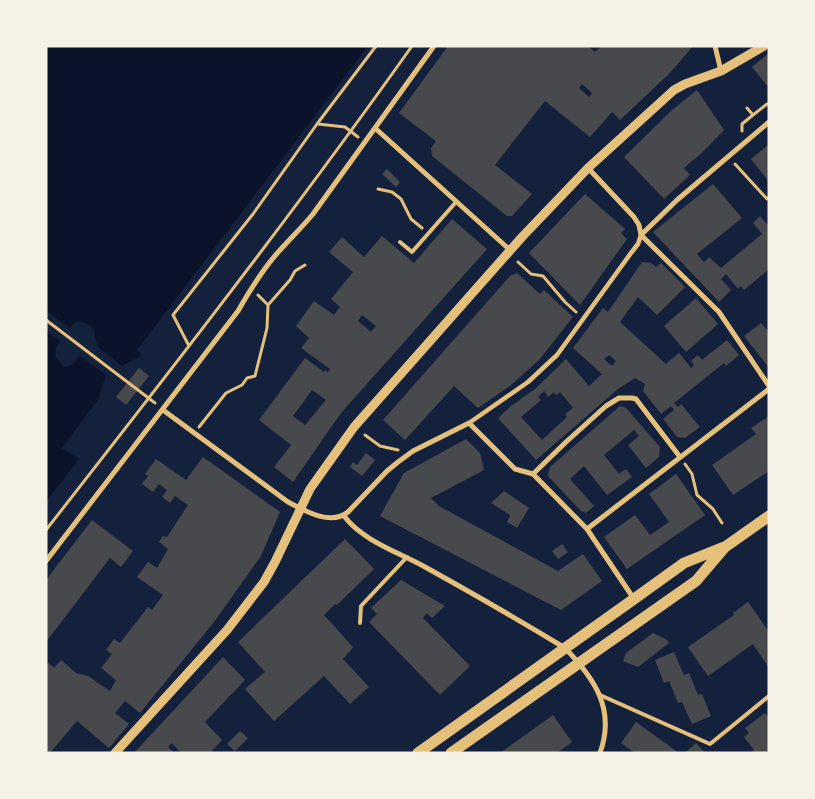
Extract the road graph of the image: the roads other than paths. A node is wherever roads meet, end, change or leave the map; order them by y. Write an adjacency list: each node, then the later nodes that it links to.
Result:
1 (434, 46): 6 (street)
2 (715, 46): 4 (street)
3 (764, 46): 4 (street)
4 (721, 70): 7 (street)
5 (769, 122): 9 (street)
6 (376, 128): 8 (street); 13 (street)
7 (588, 168): 9 (street); 11 (street)
8 (456, 202): 10 (lane); 11 (street)
9 (641, 234): 12 (street); 14 (street)
10 (400, 242)
11 (510, 250): 17 (street)
12 (769, 388): 15 (street)
13 (163, 410): 17 (street); 23 (street)
14 (469, 423): 16 (street); 18 (street)
15 (680, 457): 16 (street); 20 (street)
16 (533, 474): 20 (street)
17 (301, 509): 18 (street); 30 (street)
18 (344, 516): 22 (street)
19 (769, 516): 21 (main road)
20 (587, 529): 24 (street)
21 (725, 547): 24 (main road); 27 (main road)
22 (407, 557): 25 (lane); 26 (street)
23 (46, 561)
24 (634, 600): 26 (main road)
25 (360, 623)
26 (565, 648): 27 (street); 31 (main road)
27 (580, 663): 28 (street); 32 (main road)
28 (600, 695): 29 (lane); 33 (street)
29 (769, 696)
30 (115, 753)
31 (418, 753)
32 (451, 753)
33 (600, 753)

